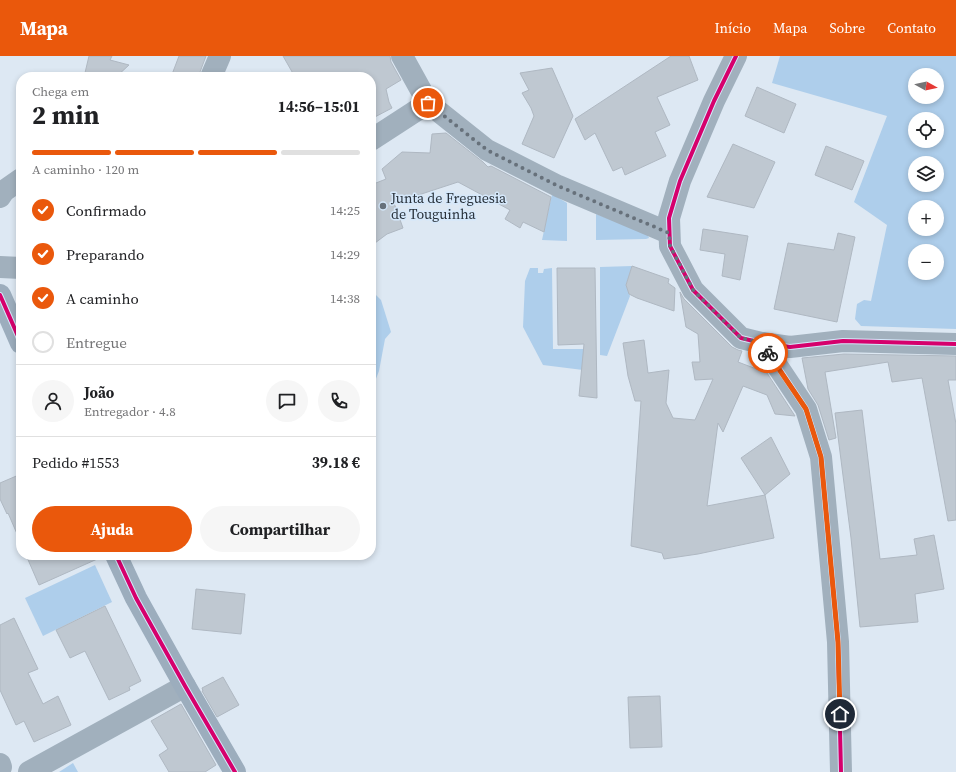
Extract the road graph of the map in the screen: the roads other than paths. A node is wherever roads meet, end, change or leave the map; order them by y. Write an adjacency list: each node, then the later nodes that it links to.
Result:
1 (220, 56): 4 (street)
2 (402, 56): 5 (street)
3 (736, 56): 11 (street)
4 (213, 72)
5 (428, 103): 6 (street); 11 (street)
6 (376, 137)
7 (16, 179): 8 (street)
8 (0, 182)
9 (16, 182): 10 (street)
10 (0, 197)
11 (669, 233): 16 (street)
12 (0, 267): 13 (street)
13 (16, 268)
14 (2, 302): 15 (main road)
15 (16, 333)
16 (762, 343): 17 (street); 24 (street)
17 (956, 344)
18 (118, 560): 19 (main road)
19 (185, 686): 22 (street); 23 (main road)
20 (0, 764): 21 (street)
21 (0, 770)
22 (29, 772)
23 (235, 772)
24 (841, 772)

